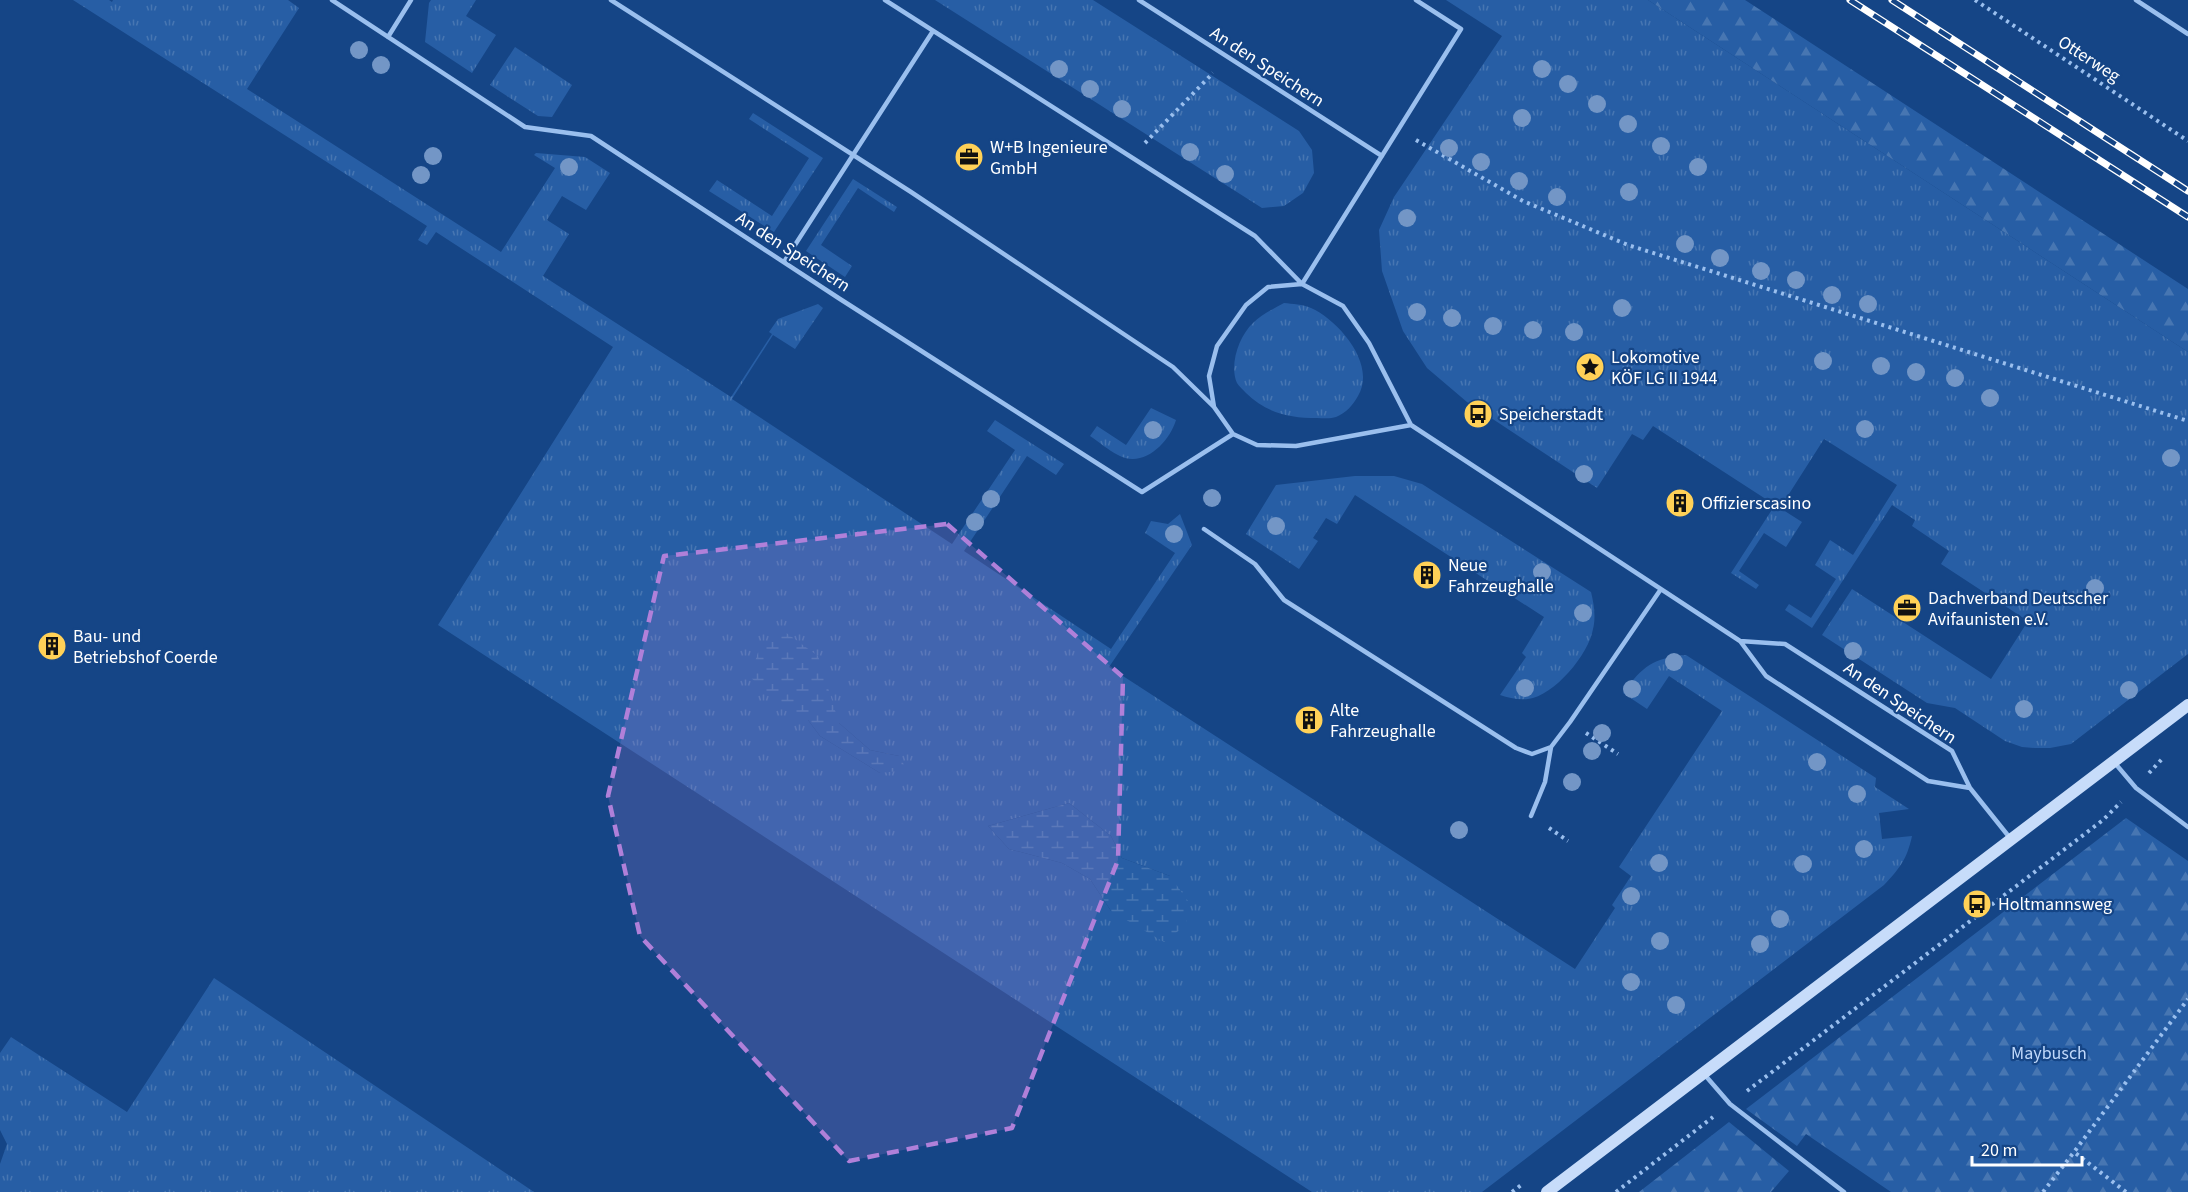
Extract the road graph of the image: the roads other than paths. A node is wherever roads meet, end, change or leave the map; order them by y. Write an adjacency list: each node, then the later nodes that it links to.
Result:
1 (332, 0): 10 (lane, An den Speichern)
2 (411, 0): 10 (lane)
3 (611, 0): 11 (lane)
4 (885, 0): 8 (lane, An den Speichern)
5 (1139, 0): 12 (lane, An den Speichern)
6 (1416, 0): 12 (lane)
7 (2136, 0): 9 (lane)
8 (933, 31): 11 (lane); 14 (lane, An den Speichern)
9 (2188, 34)
10 (388, 37): 13 (lane, An den Speichern)
11 (853, 155): 13 (lane); 15 (lane)
12 (1382, 156): 14 (lane)
13 (783, 262): 17 (lane, An den Speichern)
14 (1302, 284): 15 (lane); 16 (lane, An den Speichern)
15 (1214, 407): 17 (lane)
16 (1411, 425): 17 (lane); 19 (lane, An den Speichern)
17 (1233, 435)
18 (1204, 529): 22 (lane)
19 (1661, 589): 20 (lane, An den Speichern); 22 (lane)
20 (1740, 641): 24 (lane, An den Speichern); 24 (lane, An den Speichern)
21 (2188, 705): 23 (street)
22 (1551, 747): 25 (lane)
23 (2114, 762): 26 (lane); 27 (street)
24 (1970, 788): 27 (lane)
25 (1531, 816)
26 (2188, 826)
27 (2012, 840): 28 (street)
28 (1703, 1073): 29 (street); 30 (lane)
29 (1547, 1192)
30 (1844, 1192)

